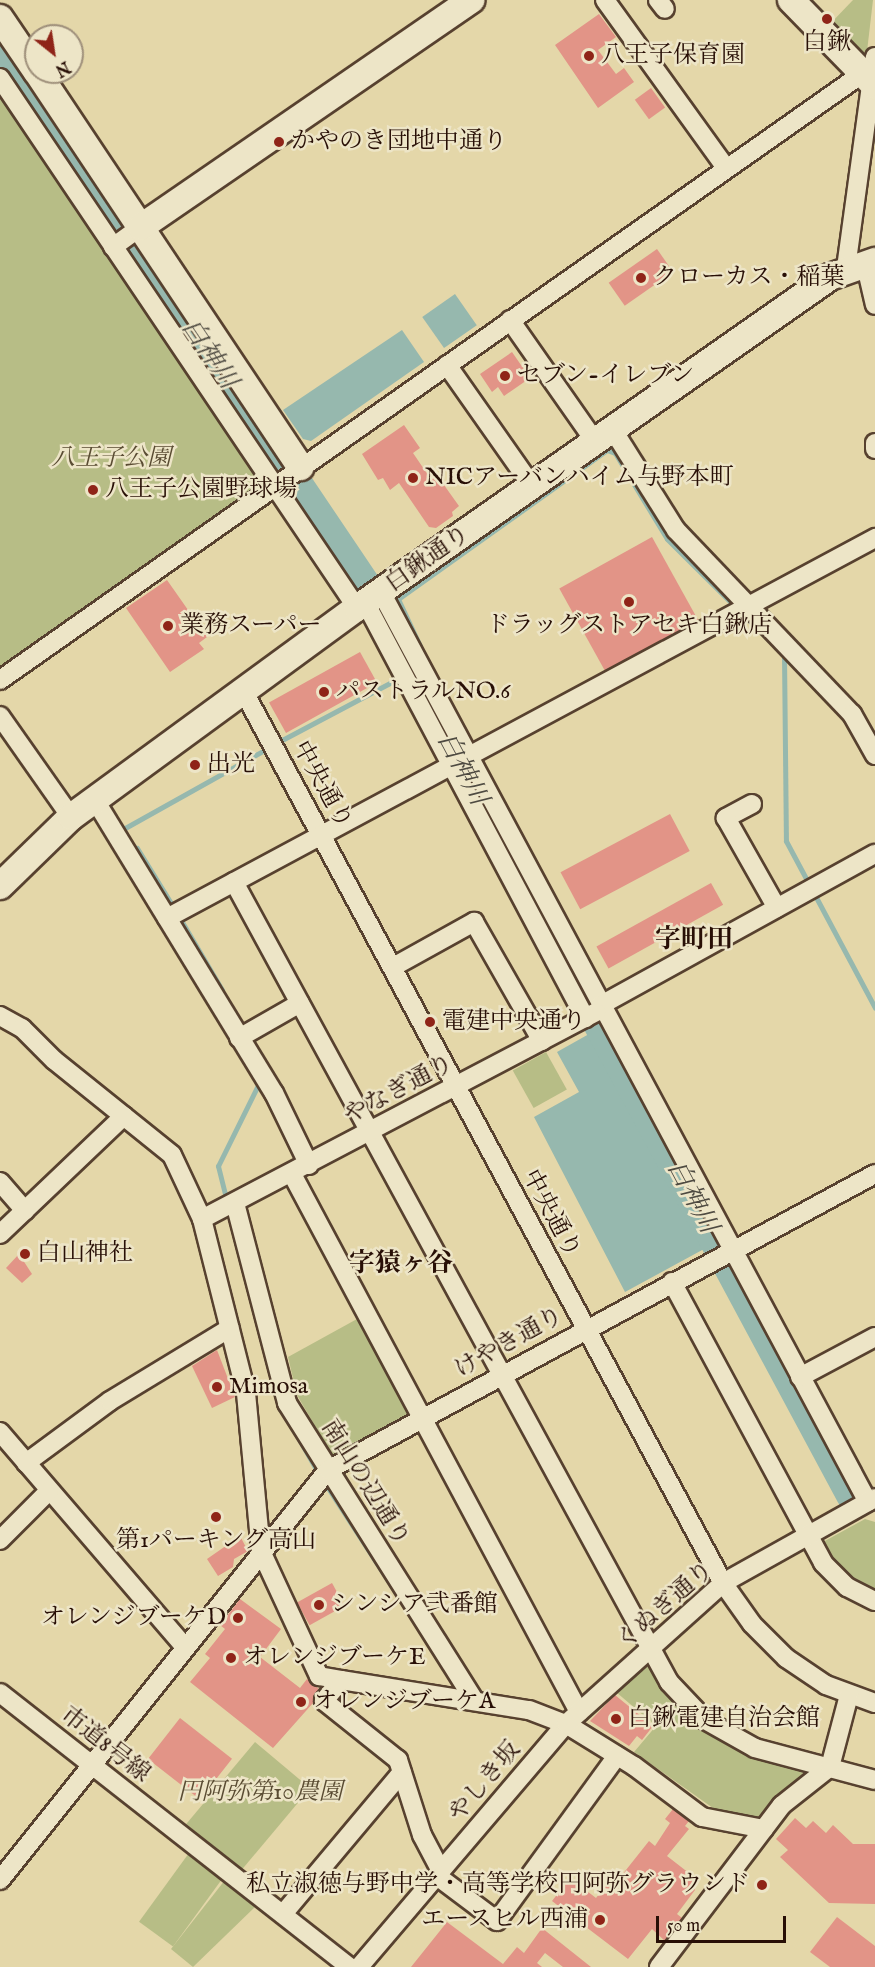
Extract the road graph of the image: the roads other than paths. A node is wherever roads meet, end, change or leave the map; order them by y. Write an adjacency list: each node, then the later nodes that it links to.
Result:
1 (471, 0): 10 (street)
2 (605, 0): 9 (street)
3 (791, 0): 6 (street)
4 (0, 18): 5 (street)
5 (24, 53)
6 (871, 74): 9 (street); 11 (street)
7 (0, 78): 10 (street)
8 (43, 84): 10 (street)
9 (726, 168): 13 (street)
10 (128, 236): 18 (street); 18 (street)
11 (862, 264): 12 (street); 15 (street, 白鍬通り)
12 (875, 305)
13 (510, 320): 14 (street); 15 (street)
14 (447, 365): 18 (street); 19 (street)
15 (604, 436): 19 (street, 白鍬通り); 22 (street)
16 (875, 443): 17 (street)
17 (875, 449)
18 (288, 475): 21 (street); 23 (street)
19 (532, 486): 21 (street, 白鍬通り)
20 (875, 538): 22 (street)
21 (370, 599): 24 (street, 白鍬通り); 27 (street)
22 (748, 606): 26 (street); 27 (street)
23 (0, 680)
24 (244, 692): 28 (street, 白鍬通り); 31 (street, 中央通り)
25 (0, 716): 30 (street)
26 (875, 755)
27 (459, 760): 31 (street); 39 (street)
28 (95, 800): 30 (street, 白鍬通り); 36 (street)
29 (752, 804): 35 (street)
30 (71, 817): 34 (street, 白鍬通り)
31 (322, 834): 33 (street); 37 (street, 中央通り)
32 (875, 854): 35 (street, やなぎ通り)
33 (234, 882): 36 (street); 38 (street)
34 (0, 886)
35 (777, 908): 39 (street, やなぎ通り)
36 (167, 918): 41 (street)
37 (393, 966): 42 (street); 43 (street, 中央通り)
38 (300, 1003): 41 (street); 45 (street)
39 (596, 1011): 42 (street, やなぎ通り); 54 (street)
40 (0, 1016): 44 (street)
41 (240, 1038): 46 (street)
42 (542, 1041): 43 (street, やなぎ通り)
43 (456, 1088): 45 (street, やなぎ通り); 57 (street, 中央通り)
44 (124, 1116): 51 (street); 52 (street)
45 (373, 1131): 46 (street, やなぎ通り); 59 (street)
46 (309, 1165): 47 (street, やなぎ通り)
47 (292, 1174): 50 (street, やなぎ通り); 61 (street)
48 (875, 1174): 54 (street, けやき通り)
49 (0, 1182): 51 (street)
50 (235, 1203): 52 (street, やなぎ通り); 64 (street, 南山の辺通り)
51 (25, 1211): 53 (street)
52 (202, 1219): 56 (street)
53 (0, 1234)
54 (726, 1253): 55 (street, けやき通り); 60 (street)
55 (672, 1282): 57 (street, けやき通り); 67 (street)
56 (230, 1328): 63 (street); 69 (street)
57 (585, 1328): 59 (street, けやき通り); 70 (street, 中央通り)
58 (875, 1337): 60 (street)
59 (502, 1374): 61 (street, けやき通り); 73 (street)
60 (800, 1377): 66 (street)
61 (422, 1418): 64 (street, けやき通り); 79 (street)
62 (0, 1432): 63 (street)
63 (26, 1463): 65 (street)
64 (328, 1470): 69 (street); 77 (street, 南山の辺通り)
65 (49, 1491): 68 (street); 72 (street)
66 (873, 1502): 67 (street, くぬぎ通り)
67 (806, 1537): 70 (street, くぬぎ通り); 71 (street)
68 (0, 1540)
69 (261, 1551): 72 (street); 74 (street)
70 (723, 1583): 73 (street, くぬぎ通り); 76 (street, 中央通り)
71 (875, 1601)
72 (185, 1647): 81 (street)
73 (650, 1650): 79 (street, くぬぎ通り); 82 (street)
74 (341, 1680): 77 (street); 83 (street)
75 (0, 1694): 81 (street, 市道8号線)
76 (849, 1695): 78 (street, 中央通り); 82 (street)
77 (475, 1701): 79 (street)
78 (875, 1703)
79 (572, 1718): 80 (street); 86 (street, やしき坂)
80 (617, 1756): 85 (street); 86 (street)
81 (90, 1764): 87 (street); 88 (street, 市道8号線)
82 (830, 1767): 84 (street); 85 (street)
83 (402, 1772): 86 (street); 88 (street)
84 (875, 1780)
85 (764, 1829): 91 (street)
86 (439, 1873): 90 (street, やしき坂)
87 (0, 1880)
88 (283, 1914): 89 (street, 市道8号線)
89 (350, 1967)
90 (359, 1967)
91 (658, 1967)

